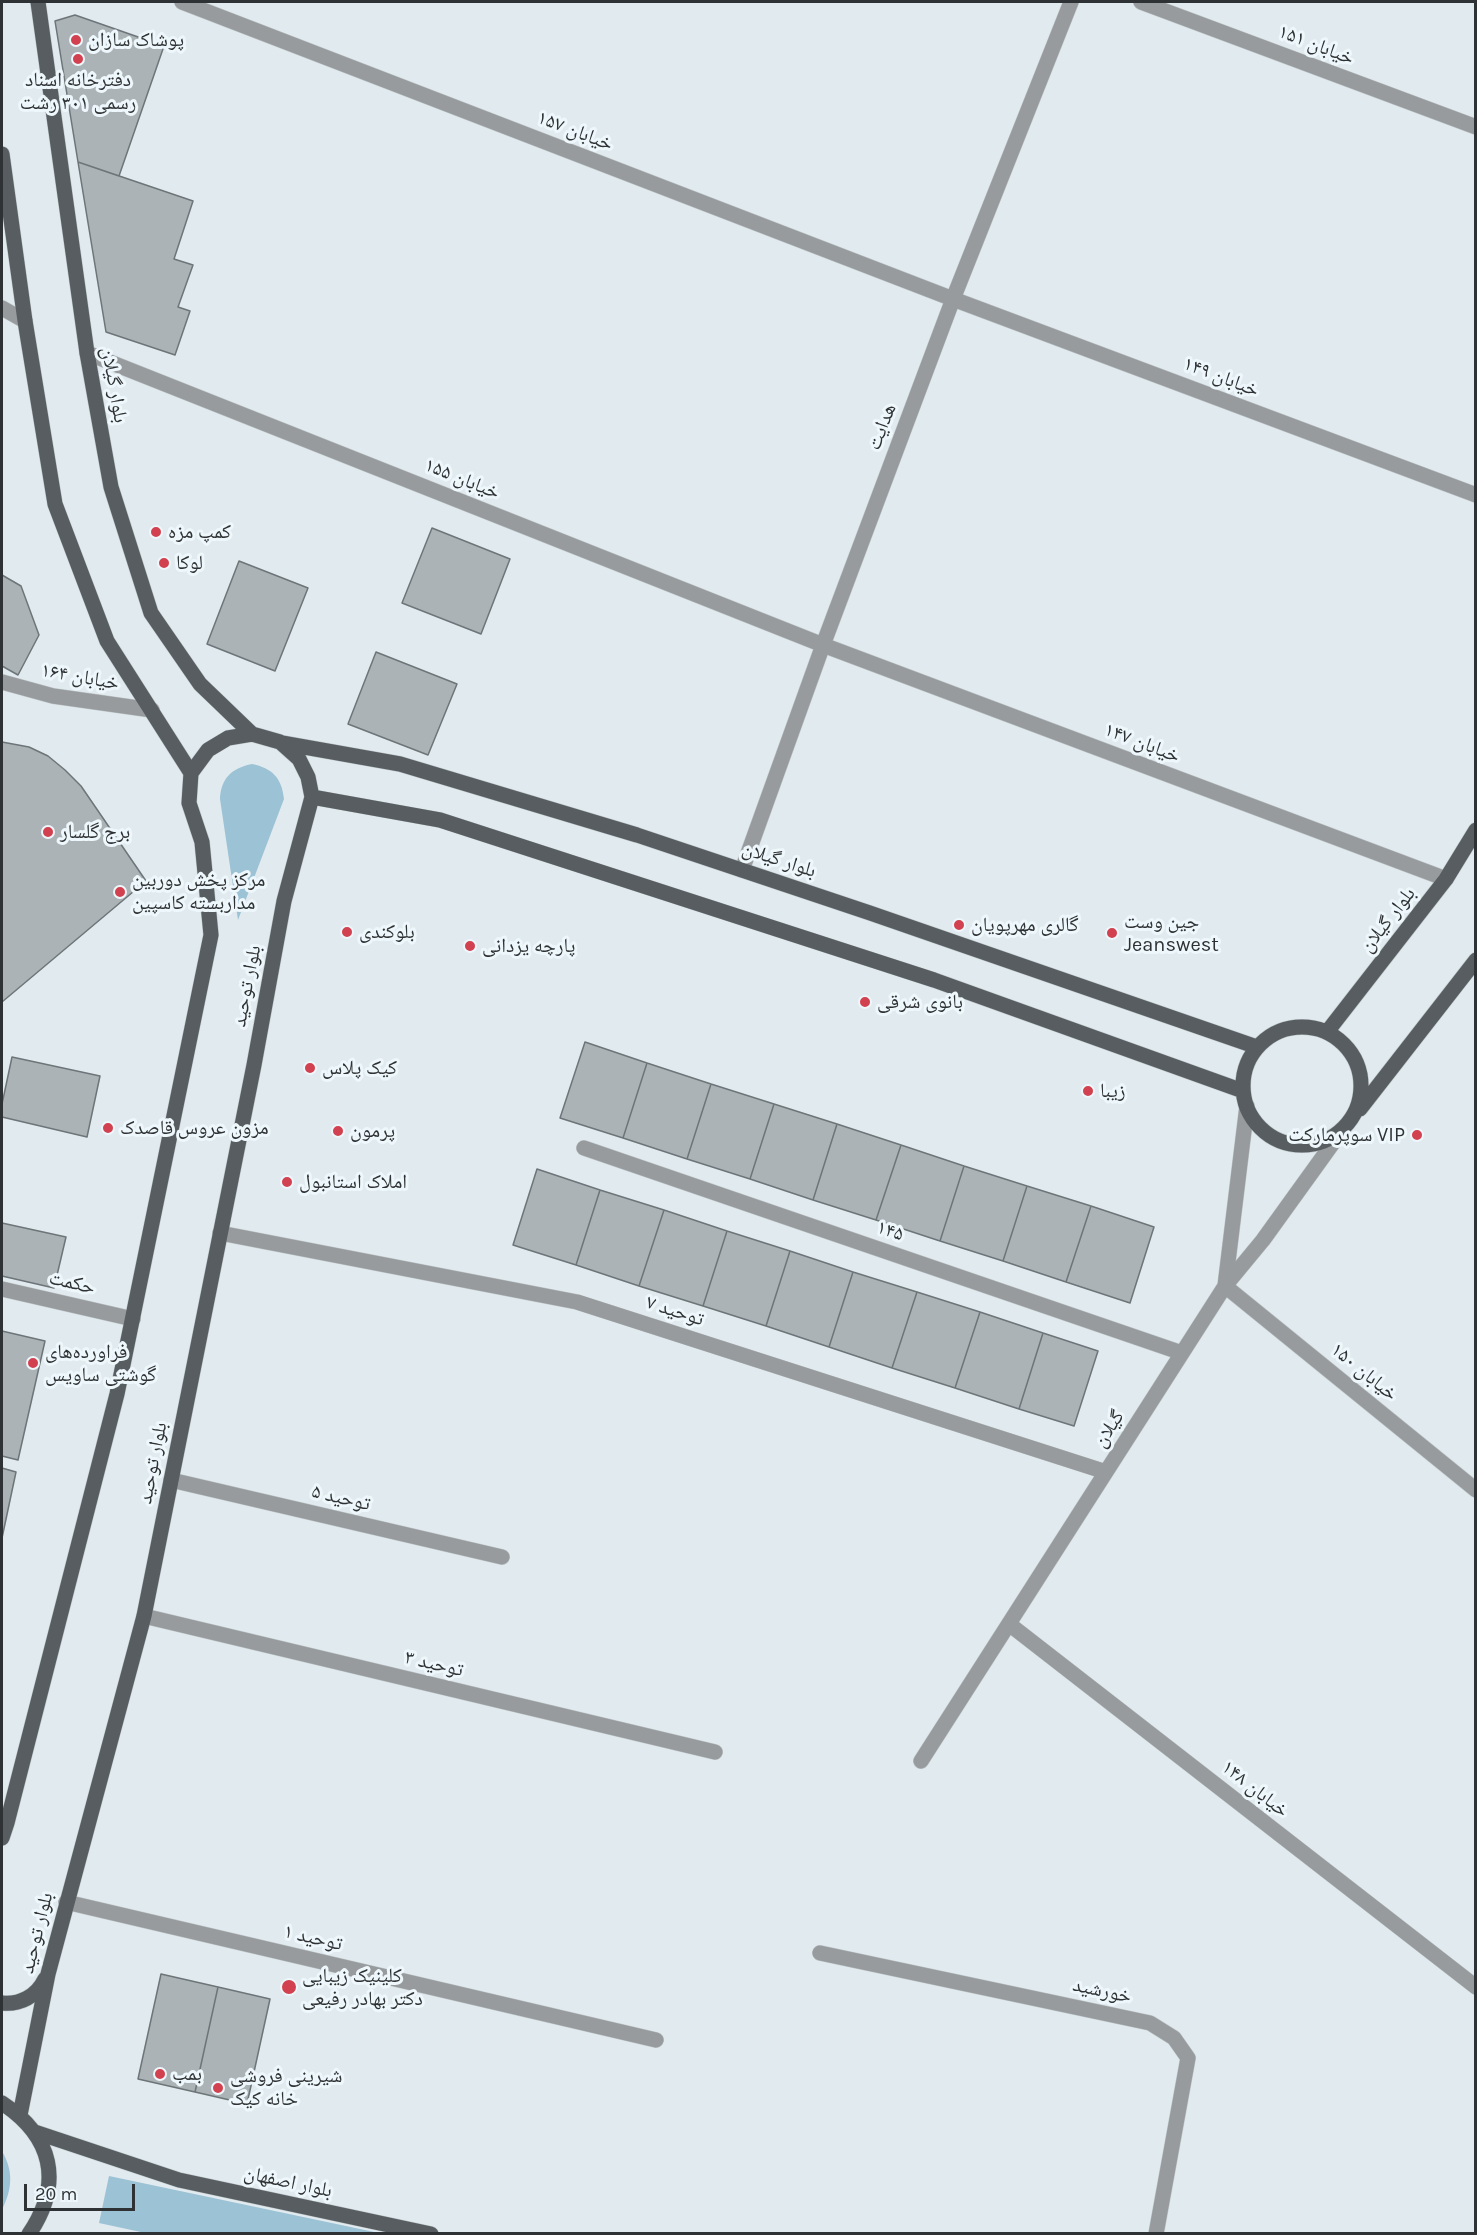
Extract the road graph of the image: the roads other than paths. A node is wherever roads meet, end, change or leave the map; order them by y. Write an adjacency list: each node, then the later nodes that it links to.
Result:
1 (38, 2): 10 (main road, بلوار گیلان)
2 (182, 2): 7 (street, خیابان ۱۵۷)
3 (1071, 2): 7 (street, هدایت)
4 (1142, 2): 5 (street, خیابان ۱۵۱)
5 (1476, 127)
6 (2, 154): 9 (main road)
7 (952, 299): 11 (street, خیابان ۱۴۹); 12 (street, هدایت)
8 (2, 308): 9 (street)
9 (25, 321): 14 (main road)
10 (87, 353): 12 (street, خیابان ۱۵۵); 15 (main road, بلوار گیلان)
11 (1476, 495)
12 (823, 645): 20 (street, هدایت); 21 (street, خیابان ۱۴۷)
13 (2, 682): 14 (street, ۱۶۴ خیابان)
14 (152, 710): 17 (main road)
15 (252, 734): 16 (main road, بلوار گیلان); 17 (main road)
16 (280, 742): 18 (main road); 20 (main road, بلوار گیلان)
17 (191, 773): 31 (main road)
18 (312, 797): 25 (main road); 28 (main road, بلوار توحید)
19 (1476, 830): 21 (main road, بلوار گیلان)
20 (742, 870): 24 (main road, بلوار گیلان)
21 (1446, 879): 23 (main road, بلوار گیلان)
22 (1476, 960): 26 (main road)
23 (1327, 1032): 24 (main road); 26 (main road)
24 (1257, 1047): 25 (main road)
25 (1245, 1099): 26 (main road); 29 (street)
26 (1348, 1124): 29 (street, گیلان)
27 (584, 1148): 32 (street, ۱۴۵)
28 (220, 1233): 33 (street, توحید ۷); 34 (main road, بلوار توحید)
29 (1225, 1286): 32 (street, گیلان); 35 (street, خیابان ۱۵۰)
30 (2, 1289): 31 (street, حکمت)
31 (133, 1318): 41 (main road)
32 (1182, 1353): 33 (street, گیلان)
33 (1106, 1472): 38 (street, گیلان)
34 (171, 1480): 36 (street, توحید ۵); 37 (main road, بلوار توحید)
35 (1476, 1490)
36 (502, 1557)
37 (144, 1616): 39 (street, توحید ۳); 42 (main road, بلوار توحید)
38 (1010, 1624): 40 (street, گیلان); 45 (street, خیابان ۱۴۸)
39 (715, 1752)
40 (921, 1761)
41 (2, 1838)
42 (66, 1902): 44 (main road, بلوار توحید); 47 (street, توحید ۱)
43 (820, 1953): 53 (street, خورشید)
44 (48, 1974): 46 (main road); 49 (main road, بلوار توحید)
45 (1476, 1987)
46 (2, 2003)
47 (656, 2040)
48 (2, 2103): 49 (main road)
49 (20, 2115): 50 (main road)
50 (35, 2132): 51 (main road); 52 (main road, بلوار اصفهان)
51 (29, 2234)
52 (431, 2234)
53 (1156, 2234)

